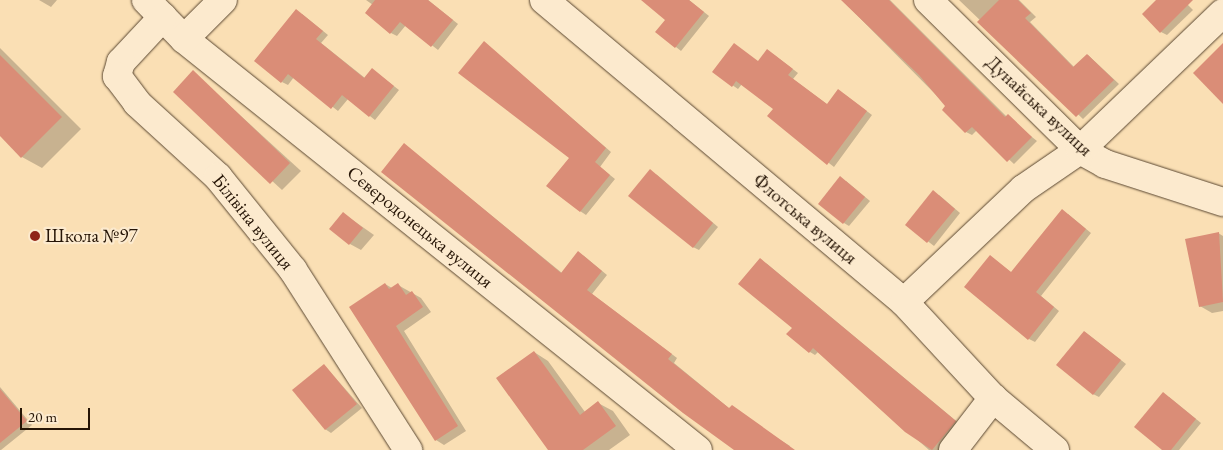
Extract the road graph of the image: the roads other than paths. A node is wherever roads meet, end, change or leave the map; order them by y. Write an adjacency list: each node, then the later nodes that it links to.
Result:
1 (222, 0): 6 (street)
2 (544, 0): 9 (street, Флотська вулиця)
3 (928, 0): 7 (street, Дунайська вулиця)
4 (155, 9): 6 (street, Сєвєродонецька вулиця); 11 (street, Білівіна вулиця)
5 (1223, 13): 7 (street)
6 (184, 38): 12 (street, Сєвєродонецька вулиця)
7 (1080, 150): 8 (street, Дунайська вулиця); 9 (street)
8 (1223, 202)
9 (904, 302): 10 (street, Флотська вулиця)
10 (993, 398): 13 (street); 14 (street, Флотська вулиця)
11 (408, 450)
12 (698, 450)
13 (953, 450)
14 (1055, 450)

